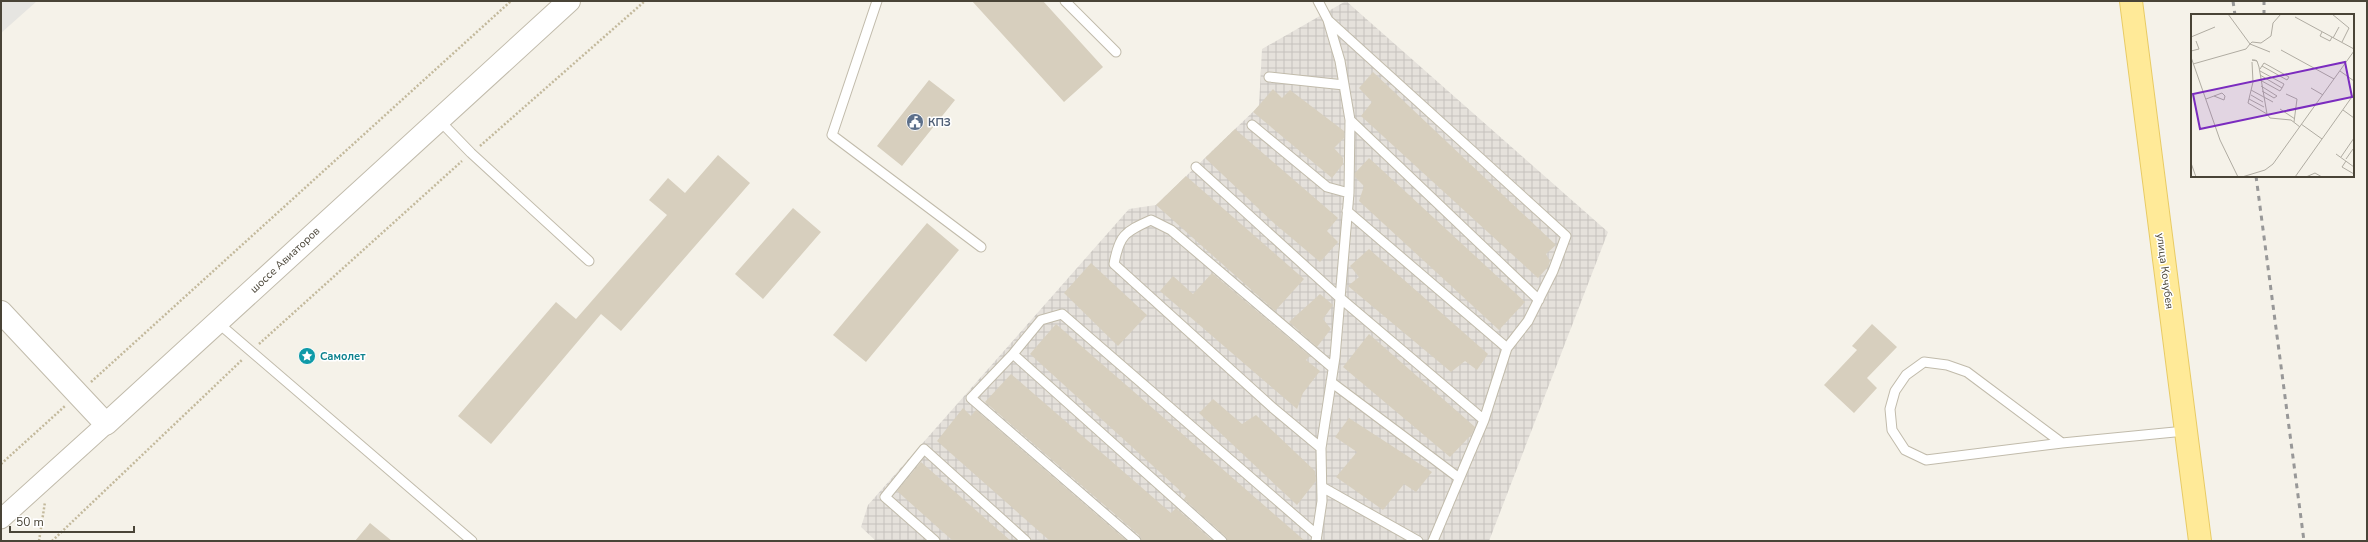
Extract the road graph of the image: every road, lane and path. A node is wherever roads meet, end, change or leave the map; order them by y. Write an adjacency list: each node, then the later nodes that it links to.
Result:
1 (511, 1): 30 (path)
2 (569, 1): 12 (street, шоссе Авиаторов)
3 (645, 1): 15 (path)
4 (876, 1): 19 (lane)
5 (1065, 1): 9 (lane)
6 (1318, 1): 8 (lane)
7 (2131, 1): 33 (main road, улица Кочубея)
8 (1328, 20): 11 (lane); 22 (lane)
9 (1116, 52)
10 (1269, 77): 11 (lane)
11 (1344, 85): 13 (lane)
12 (438, 119): 15 (lane); 24 (street, шоссе Авиаторов)
13 (1350, 120): 17 (lane); 22 (lane)
14 (1252, 125): 17 (lane)
15 (472, 153): 20 (lane); 26 (path)
16 (1196, 167): 21 (lane)
17 (1349, 193): 18 (lane)
18 (1347, 211): 21 (lane); 25 (lane)
19 (981, 247)
20 (589, 261)
21 (1339, 297): 28 (lane); 31 (lane)
22 (1539, 300): 25 (lane)
23 (1, 312): 30 (street)
24 (217, 322): 26 (lane); 32 (street, шоссе Авиаторов)
25 (1508, 348): 31 (lane)
26 (250, 352): 43 (path); 44 (lane)
27 (1013, 354): 41 (lane); 47 (lane); 48 (lane)
28 (1333, 368): 29 (lane); 35 (lane)
29 (1331, 382): 35 (lane); 38 (lane)
30 (78, 394): 32 (street); 36 (path)
31 (1484, 420): 38 (lane)
32 (106, 424): 37 (street, шоссе Авиаторов)
33 (2186, 431): 34 (lane); 51 (main road, улица Кочубея)
34 (2062, 443): 34 (lane)
35 (1321, 448): 39 (lane)
36 (1, 464)
37 (50, 474): 40 (street, шоссе Авиаторов); 42 (path)
38 (1459, 478): 50 (lane)
39 (1322, 487): 41 (lane); 49 (lane)
40 (1, 519)
41 (1316, 538)
42 (39, 541)
43 (52, 541)
44 (472, 541)
45 (935, 541): 46 (lane)
46 (1026, 541)
47 (1136, 541)
48 (1222, 541)
49 (1418, 541)
50 (1433, 541)
51 (2200, 541)

